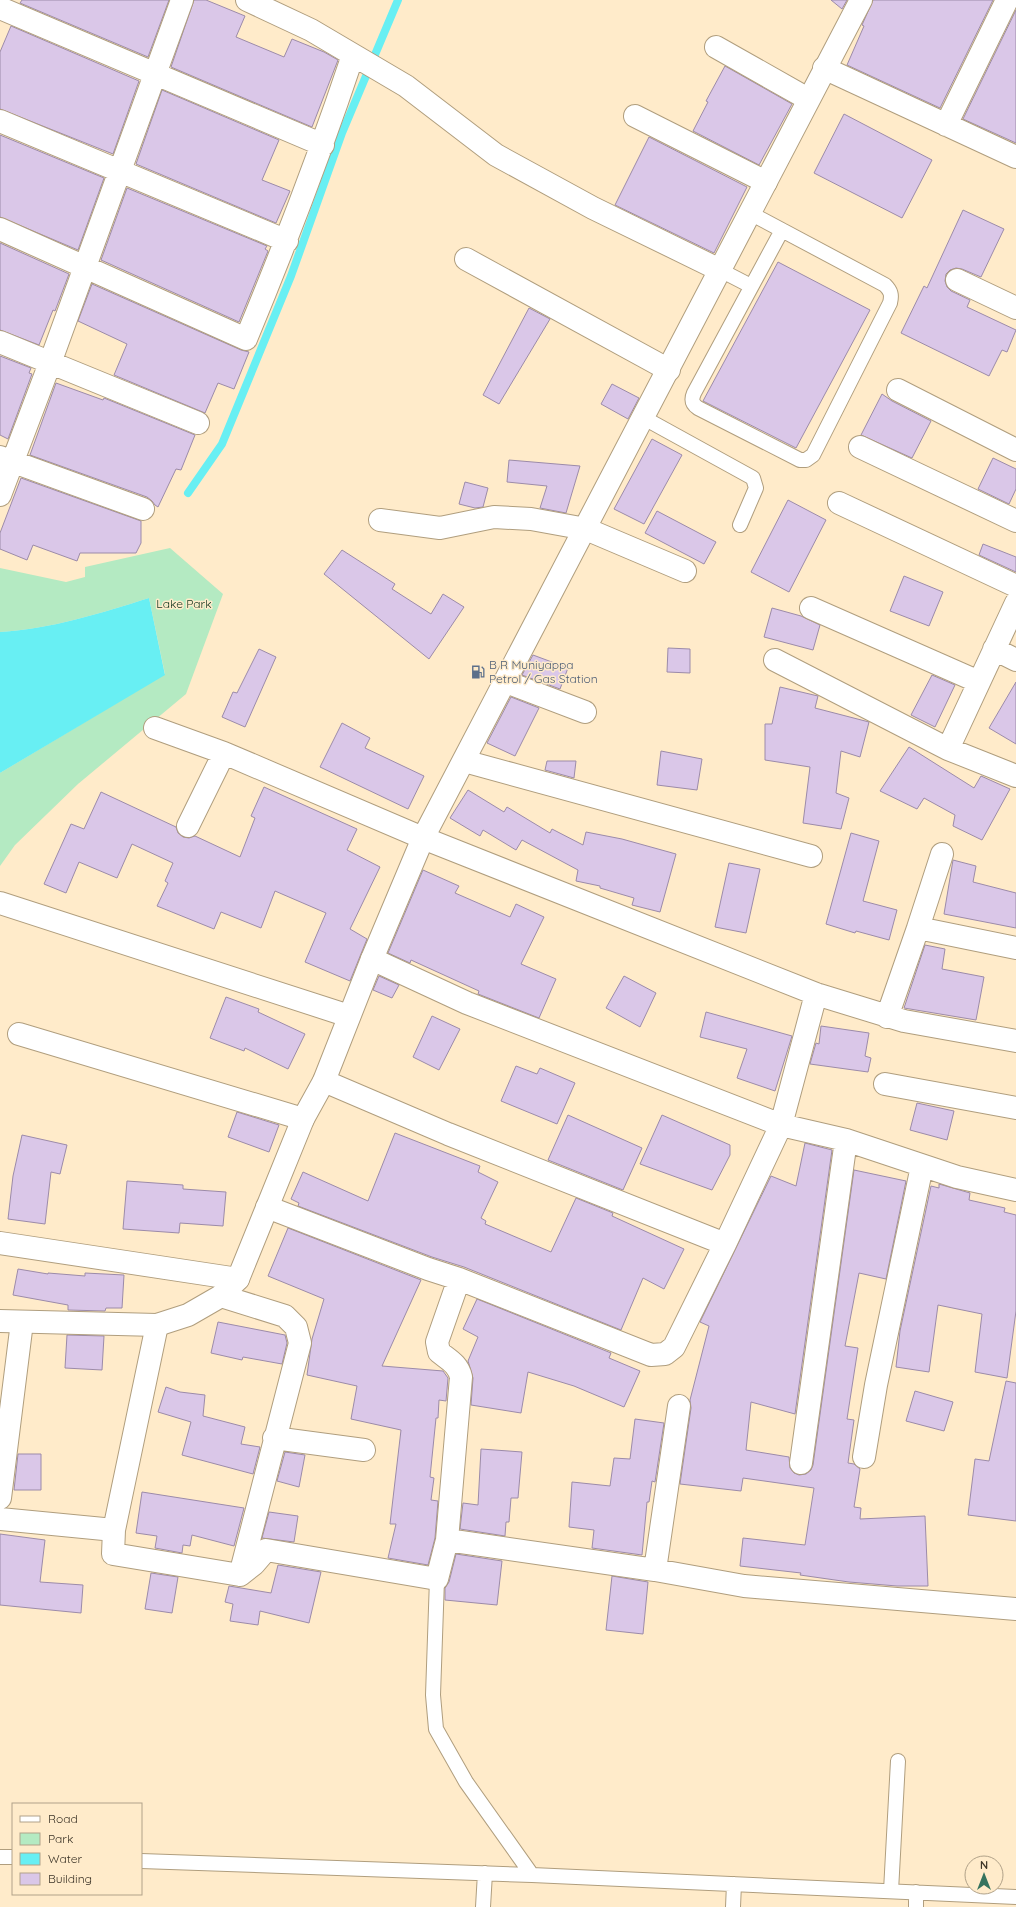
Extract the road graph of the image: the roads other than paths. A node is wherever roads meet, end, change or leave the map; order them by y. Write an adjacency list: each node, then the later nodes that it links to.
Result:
1 (182, 0): 9 (street)
2 (246, 0): 7 (street)
3 (861, 0): 8 (street)
4 (1007, 0): 13 (street)
5 (0, 8): 9 (street)
6 (716, 47): 10 (street)
7 (352, 55): 14 (street); 24 (street)
8 (824, 68): 10 (street); 13 (street)
9 (155, 74): 14 (street); 16 (street)
10 (808, 99): 17 (street)
11 (635, 116): 17 (street)
12 (0, 121): 16 (street)
13 (946, 126): 15 (street)
14 (323, 145): 21 (street)
15 (1016, 157)
16 (120, 171): 21 (street); 23 (street)
17 (766, 182): 18 (street)
18 (750, 213): 20 (lane); 24 (street)
19 (0, 229): 23 (street)
20 (782, 230): 26 (lane); 26 (lane)
21 (287, 241): 23 (street)
22 (466, 259): 30 (street)
23 (85, 267): 29 (street)
24 (720, 270): 26 (lane); 30 (street)
25 (957, 280): 27 (street)
26 (751, 286)
27 (1016, 308)
28 (0, 342): 29 (street)
29 (50, 363): 33 (street); 36 (street)
30 (669, 370): 32 (street)
31 (898, 390): 35 (street)
32 (644, 418): 42 (lane); 43 (street)
33 (198, 423)
34 (860, 447): 41 (street)
35 (1016, 450)
36 (7, 460): 37 (street); 39 (street)
37 (0, 495)
38 (839, 503): 45 (street)
39 (143, 509)
40 (380, 520): 43 (street)
41 (1016, 520)
42 (740, 525)
43 (586, 529): 44 (street); 51 (street)
44 (685, 571)
45 (1016, 586)
46 (1016, 604): 48 (street)
47 (811, 608): 52 (street)
48 (994, 649): 50 (street); 52 (street)
49 (775, 660): 55 (street)
50 (1016, 660)
51 (506, 682): 53 (street); 57 (street)
52 (979, 682): 55 (street)
53 (585, 712)
54 (155, 728): 56 (street)
55 (948, 749): 58 (street)
56 (224, 753): 59 (street); 60 (street)
57 (464, 761): 60 (street); 62 (street)
58 (1016, 776)
59 (188, 826)
60 (423, 838): 66 (street); 67 (street)
61 (942, 854): 64 (street)
62 (811, 856)
63 (0, 903): 68 (street)
64 (918, 928): 65 (street); 69 (street)
65 (1016, 948)
66 (372, 959): 68 (street); 76 (street)
67 (816, 994): 69 (street); 76 (street)
68 (349, 1016): 72 (street)
69 (887, 1017): 71 (street)
70 (19, 1034): 75 (street)
71 (1016, 1041)
72 (324, 1081): 75 (street); 82 (street)
73 (885, 1084): 74 (street)
74 (1016, 1108)
75 (303, 1119): 80 (street)
76 (781, 1125): 77 (street); 82 (street)
77 (846, 1140): 78 (street); 93 (street)
78 (922, 1166): 79 (street); 92 (street)
79 (1016, 1190)
80 (267, 1207): 83 (street); 84 (street)
81 (0, 1243): 83 (street)
82 (726, 1244): 84 (street)
83 (238, 1279): 85 (street)
84 (460, 1279): 97 (street)
85 (221, 1296): 88 (street); 90 (street)
86 (0, 1321): 87 (street)
87 (22, 1322): 88 (street); 94 (street)
88 (157, 1325): 96 (street)
89 (679, 1406): 98 (street)
90 (274, 1438): 91 (street); 99 (street)
91 (364, 1450)
92 (864, 1457)
93 (801, 1463)
94 (0, 1498)
95 (0, 1519): 96 (street)
96 (114, 1530): 99 (street)
97 (447, 1540): 98 (street); 100 (street)
98 (655, 1570): 101 (street)
99 (240, 1574): 100 (street)
100 (437, 1579): 107 (lane)
101 (1016, 1606)
102 (898, 1761): 109 (lane)
103 (0, 1857): 104 (lane)
104 (12, 1857)
105 (142, 1861): 106 (lane)
106 (485, 1873): 107 (lane); 112 (lane)
107 (532, 1875): 108 (lane)
108 (734, 1884): 109 (lane); 113 (lane)
109 (891, 1891): 110 (lane)
110 (916, 1892): 111 (lane); 114 (lane)
111 (1016, 1897)
112 (483, 1907)
113 (733, 1907)
114 (916, 1907)

